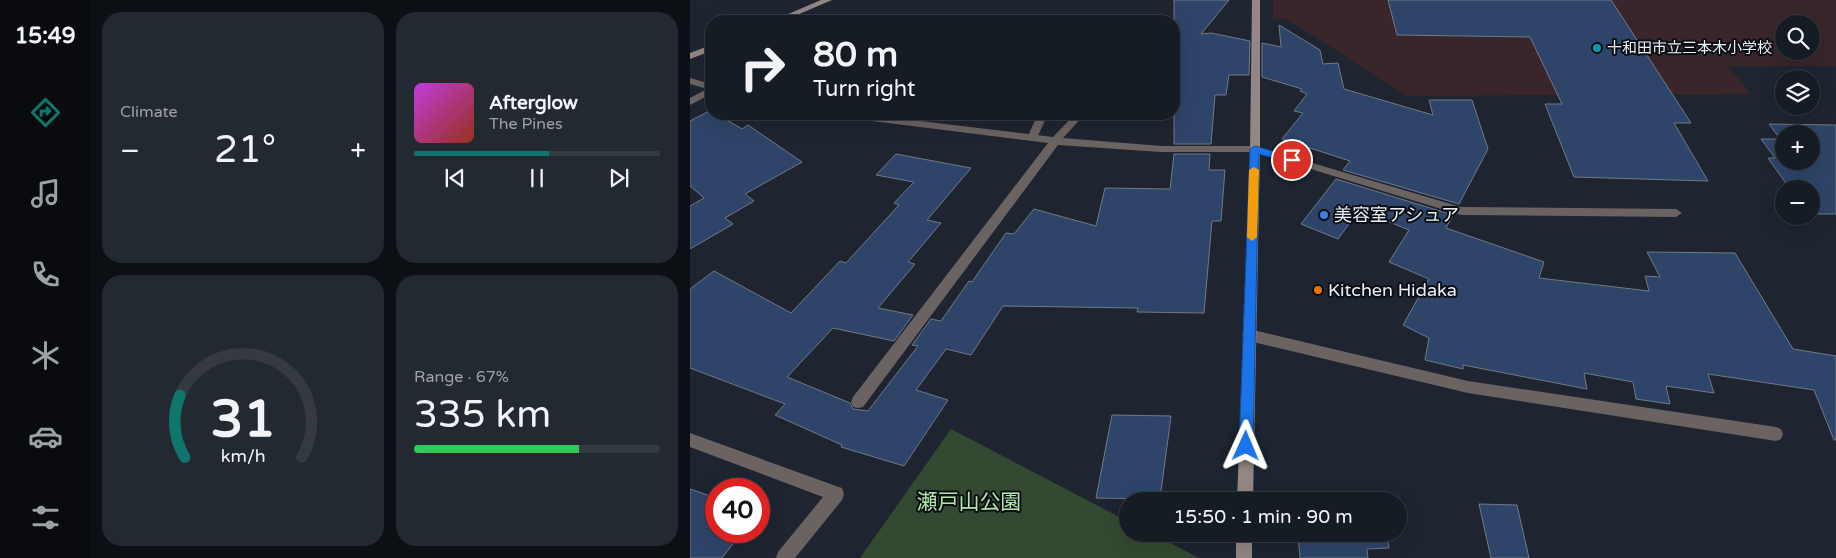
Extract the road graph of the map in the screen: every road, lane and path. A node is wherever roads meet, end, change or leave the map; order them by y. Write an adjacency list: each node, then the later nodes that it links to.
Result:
1 (828, 0): 3 (street)
2 (1256, 0): 15 (street)
3 (791, 15)
4 (705, 50): 5 (street)
5 (690, 56)
6 (690, 81): 7 (street)
7 (705, 86)
8 (705, 92): 9 (street)
9 (690, 102)
10 (888, 120): 13 (street)
11 (1040, 120): 13 (street)
12 (1074, 120): 14 (street)
13 (1032, 138): 14 (street)
14 (1055, 141): 15 (street); 18 (street)
15 (1255, 149): 16 (street); 17 (street)
16 (1676, 213)
17 (1249, 335): 19 (street); 21 (street)
18 (858, 402)
19 (1776, 434)
20 (690, 440): 23 (street)
21 (1245, 492)
22 (1244, 542): 24 (street)
23 (784, 558)
24 (1244, 558)

